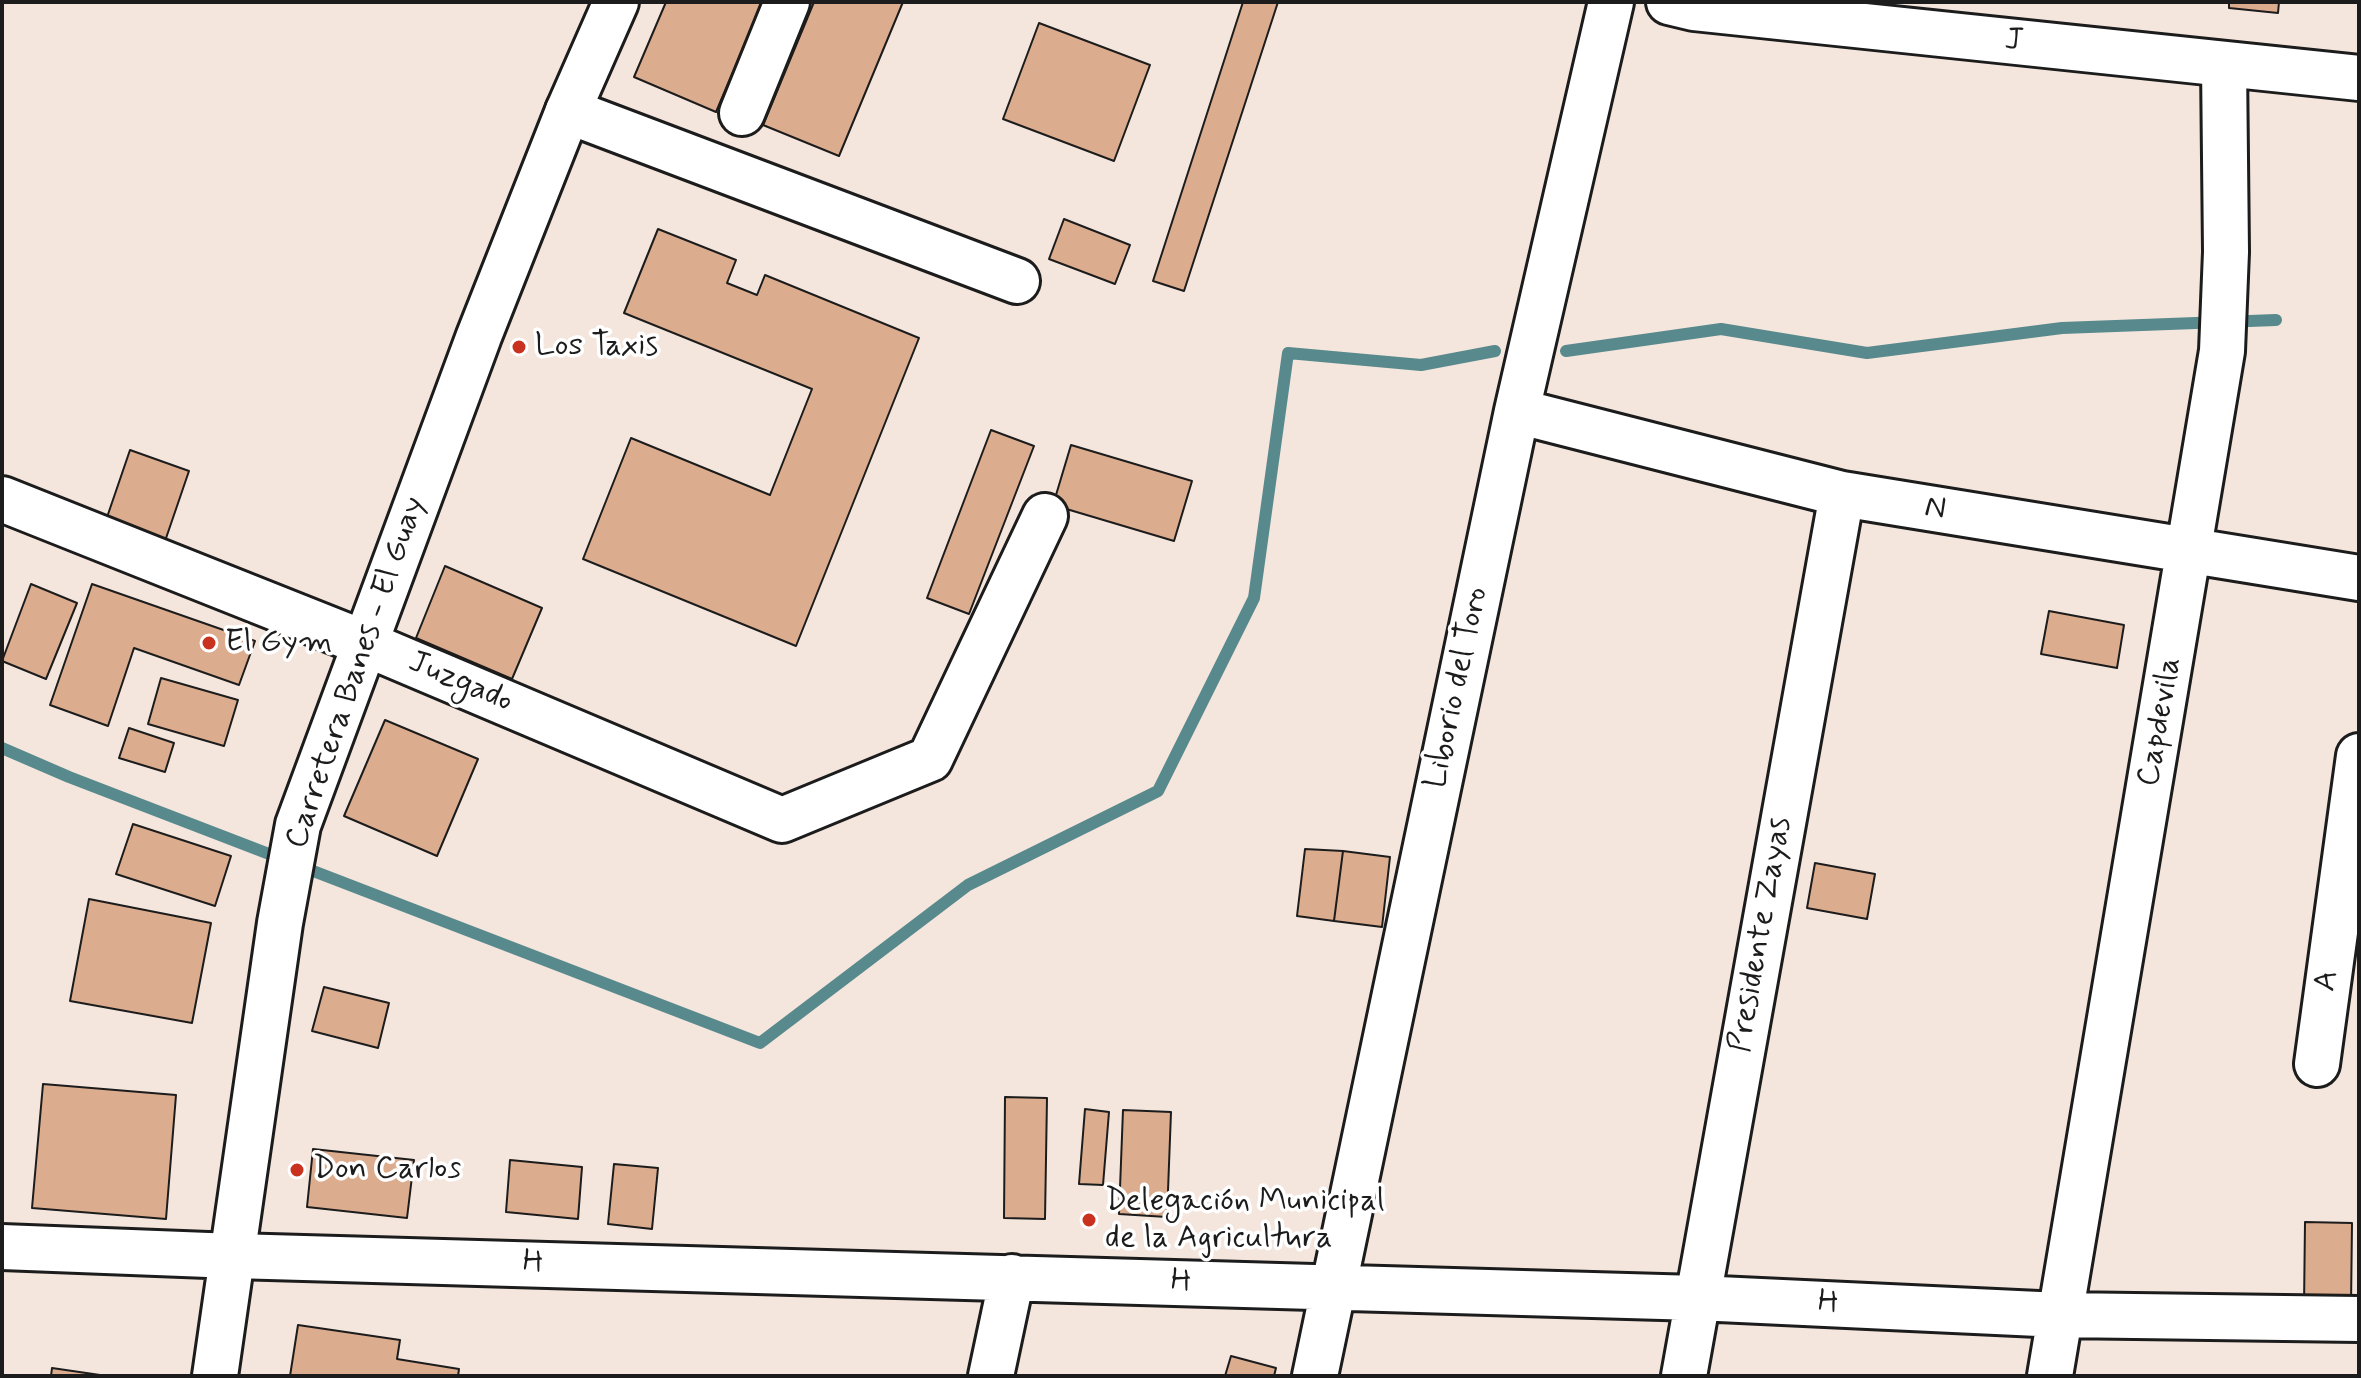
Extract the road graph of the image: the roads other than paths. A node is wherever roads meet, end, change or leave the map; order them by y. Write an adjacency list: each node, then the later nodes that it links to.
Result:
1 (616, 2): 7 (street, Carretera Banes - El Guay)
2 (787, 2): 8 (street)
3 (1611, 2): 10 (street, Liborio del Toro)
4 (1691, 4): 5 (street, J)
5 (2224, 64): 6 (street, J); 14 (street, Capdevila)
6 (2359, 78)
7 (568, 111): 9 (street); 16 (street, Carretera Banes - El Guay)
8 (742, 113)
9 (1017, 281)
10 (1517, 411): 11 (street, N); 22 (street, Liborio del Toro)
11 (1842, 494): 14 (street, N); 23 (street, Presidente Zayas)
12 (2, 499): 16 (street, Juzgado)
13 (1045, 516): 16 (street, Juzgado)
14 (2190, 552): 15 (street, N); 24 (street, Capdevila)
15 (2359, 578)
16 (364, 643): 20 (street, Carretera Banes - El Guay)
17 (2359, 756): 18 (street, A)
18 (2317, 1064)
19 (2, 1247): 20 (street, H)
20 (234, 1256): 21 (street, H); 26 (street, Carretera Banes - El Guay)
21 (1012, 1277): 22 (street, H); 27 (street)
22 (1331, 1289): 23 (street, H); 28 (street, Liborio del Toro)
23 (1697, 1298): 24 (street, H); 29 (street, Presidente Zayas)
24 (2060, 1315): 25 (street, H); 30 (street, Capdevila)
25 (2359, 1319)
26 (215, 1376)
27 (991, 1376)
28 (1315, 1376)
29 (1684, 1376)
30 (2050, 1376)

